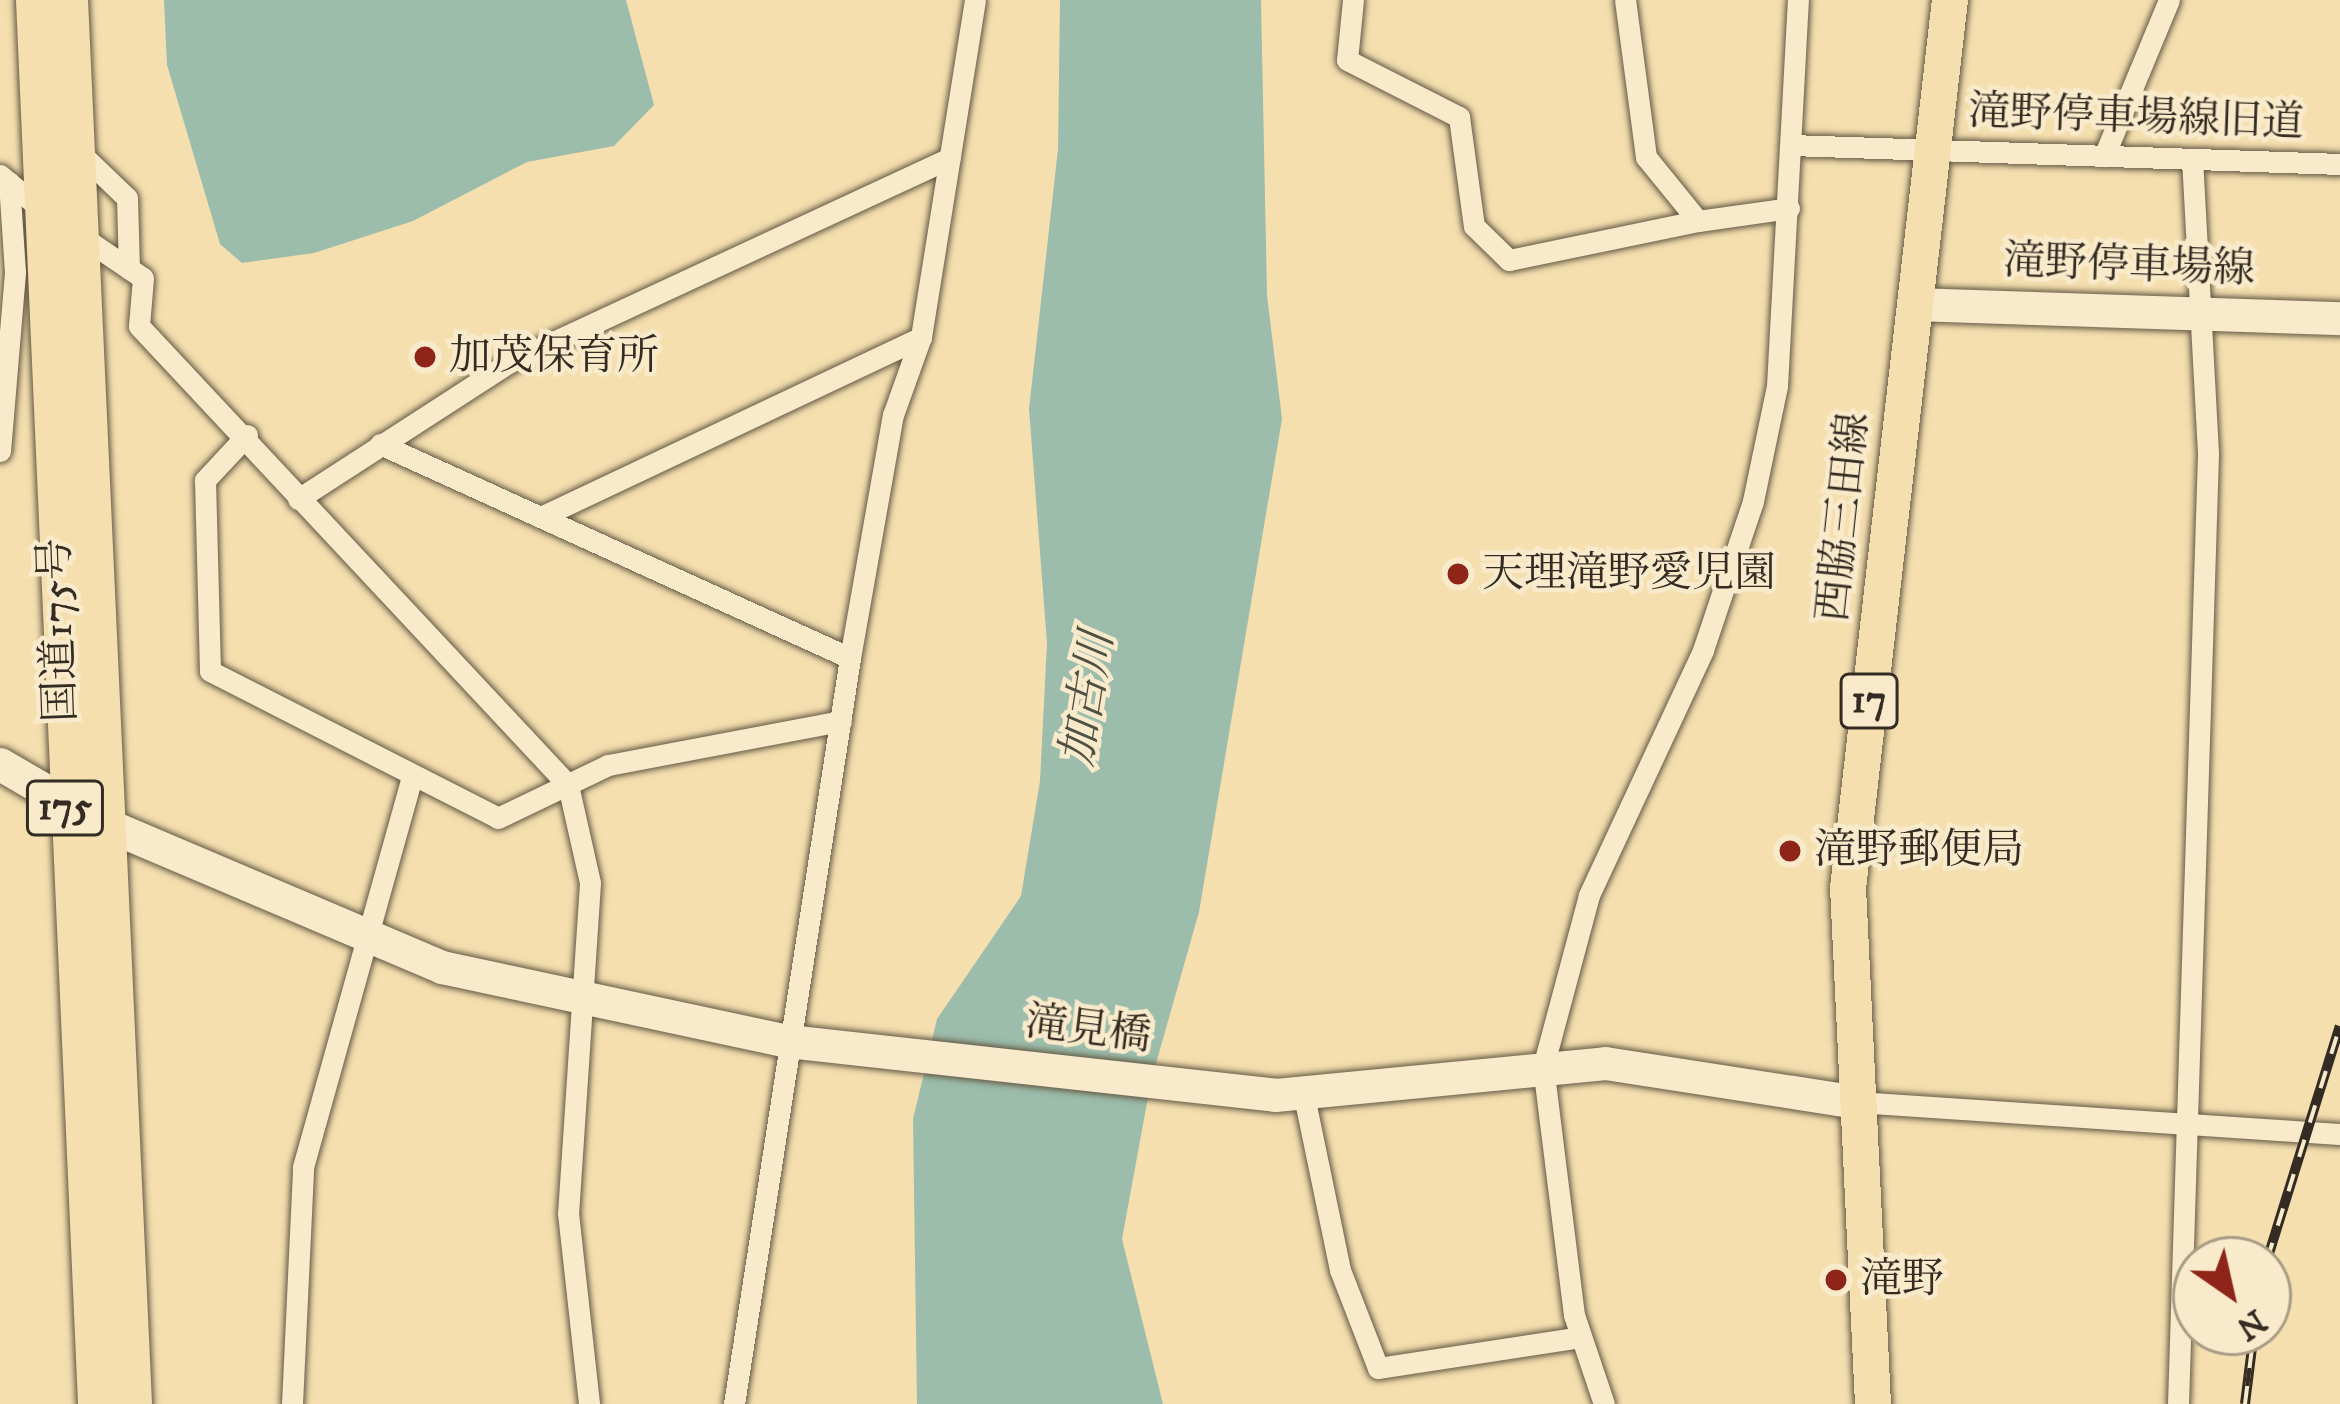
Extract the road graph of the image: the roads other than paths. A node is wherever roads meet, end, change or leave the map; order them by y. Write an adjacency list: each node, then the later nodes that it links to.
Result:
1 (37, 0): 19 (highway, 国道175号 / 175)
2 (68, 0): 10 (highway, 国道175号 / 175)
3 (975, 0): 13 (street)
4 (1353, 0): 18 (street)
5 (1625, 0): 18 (street)
6 (1798, 0): 9 (street)
7 (1950, 0): 11 (main road, 西脇三田線 / 17)
8 (2169, 0): 12 (street)
9 (1790, 145): 11 (street, 滝野停車場線旧道); 17 (street)
10 (74, 146): 19 (highway, 国道175号 / 175); 20 (street)
11 (1930, 150): 12 (street, 滝野停車場線旧道); 21 (main road, 西脇三田線 / 17)
12 (2104, 155): 14 (street, 滝野停車場線旧道)
13 (950, 158): 24 (street); 26 (street)
14 (2192, 161): 15 (street, 滝野停車場線旧道); 22 (street)
15 (2340, 164)
16 (5, 179): 19 (street); 27 (street)
17 (1789, 208): 18 (street); 39 (street)
18 (1698, 220)
19 (61, 223): 20 (street); 35 (highway, 国道175号 / 175)
20 (130, 269): 25 (street)
21 (1915, 304): 22 (street, 滝野停車場線); 41 (main road, 西脇三田線 / 17)
22 (2192, 312): 23 (street, 滝野停車場線); 42 (street)
23 (2340, 318)
24 (921, 337): 29 (street); 30 (street)
25 (247, 435): 28 (street); 33 (street)
26 (380, 444): 28 (street); 29 (street)
27 (0, 451)
28 (298, 499): 34 (street)
29 (545, 515): 30 (street)
30 (850, 658): 31 (street)
31 (841, 721): 34 (street); 38 (street)
32 (0, 764): 35 (street, 滝見橋)
33 (412, 777): 34 (street); 36 (street)
34 (568, 784): 37 (street)
35 (81, 812): 36 (street, 滝見橋); 45 (highway, 国道175号 / 175); 46 (highway, 国道175号 / 175)
36 (367, 935): 37 (street, 滝見橋); 47 (street)
37 (590, 1005): 38 (street, 滝見橋); 48 (street)
38 (788, 1041): 40 (street, 滝見橋); 49 (street)
39 (1543, 1067): 40 (street, 滝見橋); 41 (street, 滝見橋); 44 (street)
40 (1290, 1095): 44 (street)
41 (1856, 1102): 42 (street); 51 (main road, 西脇三田線 / 17)
42 (2183, 1128): 43 (street); 52 (street)
43 (2340, 1134)
44 (1580, 1337): 50 (street)
45 (100, 1404)
46 (131, 1404)
47 (292, 1404)
48 (589, 1404)
49 (734, 1404)
50 (1604, 1404)
51 (1873, 1404)
52 (2178, 1404)

